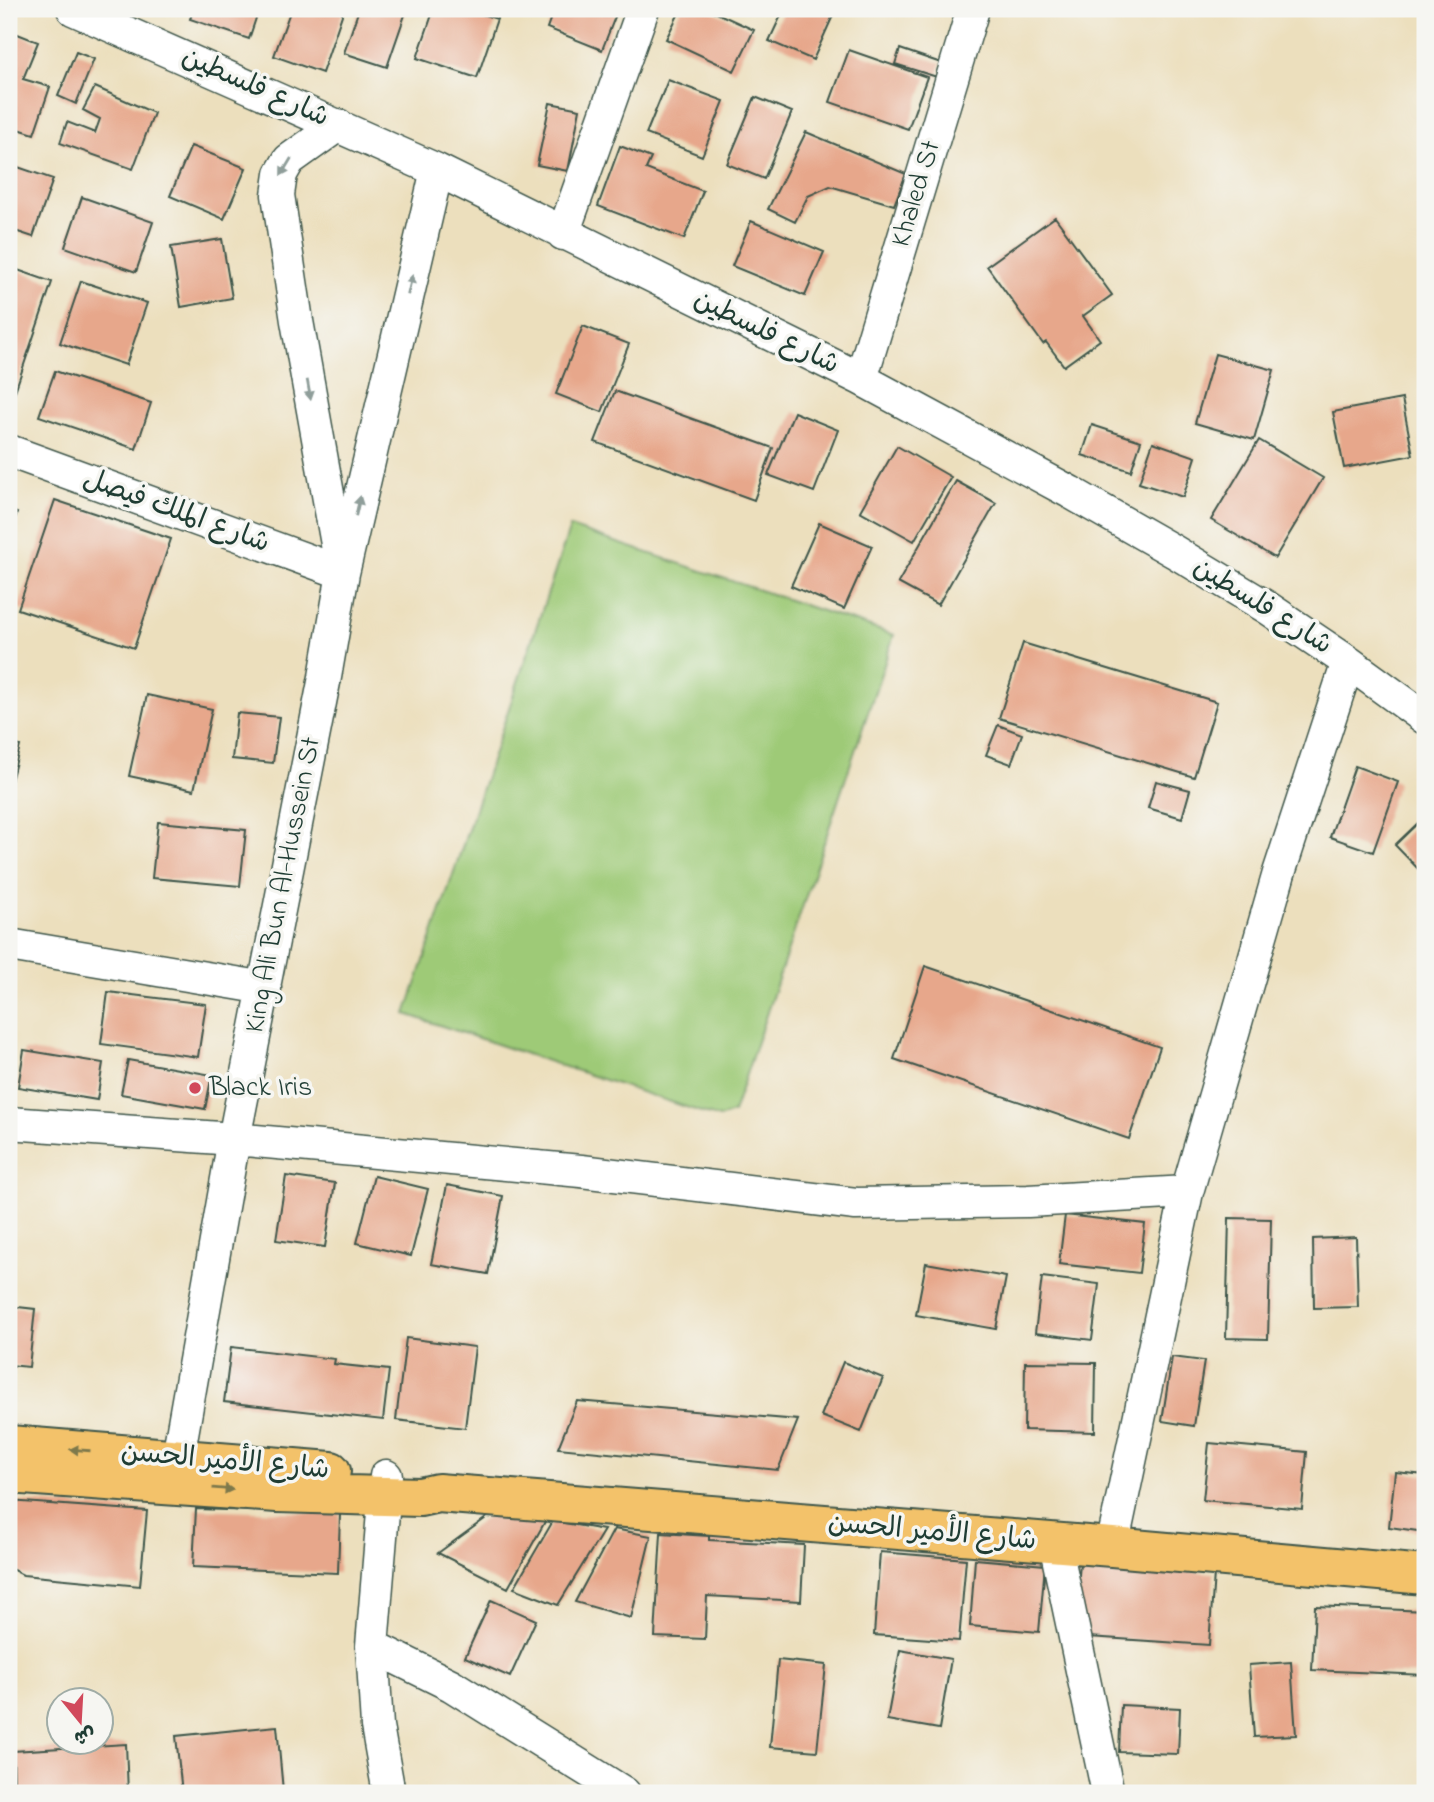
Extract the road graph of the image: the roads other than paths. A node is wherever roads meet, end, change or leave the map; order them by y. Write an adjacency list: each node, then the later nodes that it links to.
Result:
1 (643, 9): 6 (street)
2 (973, 9): 7 (street, Khaled St)
3 (90, 12): 4 (street, شارع فلسطين)
4 (338, 125): 5 (street, شارع فلسطين); 9 (street, one-way to 9)
5 (437, 170): 6 (street, شارع فلسطين); 9 (street, King Ali Bun Al-Hussein St, one-way to 5)
6 (563, 234): 7 (street, شارع فلسطين)
7 (861, 379): 10 (street, شارع فلسطين)
8 (9, 451): 9 (street, شارع الملك فيصل)
9 (343, 573): 13 (street, King Ali Bun Al-Hussein St)
10 (1348, 662): 11 (street, شارع فلسطين); 16 (street)
11 (1425, 718)
12 (9, 945): 13 (street)
13 (265, 988): 15 (street, King Ali Bun Al-Hussein St)
14 (9, 1123): 15 (street)
15 (234, 1139): 16 (street); 18 (street, King Ali Bun Al-Hussein St)
16 (1187, 1192): 22 (street)
17 (9, 1445): 18 (main road, شارع الأمير الحسن, one-way to 17)
18 (171, 1471): 19 (main road, شارع الأمير الحسن); 20 (main road, شارع الأمير الحسن)
19 (9, 1474)
20 (385, 1487): 21 (main road, شارع الأمير الحسن); 24 (street)
21 (1055, 1543): 22 (main road, شارع الأمير الحسن); 27 (street)
22 (1112, 1547): 23 (main road, شارع الأمير الحسن)
23 (1425, 1575)
24 (372, 1646): 25 (street); 26 (street)
25 (389, 1793)
26 (624, 1793)
27 (1108, 1793)

